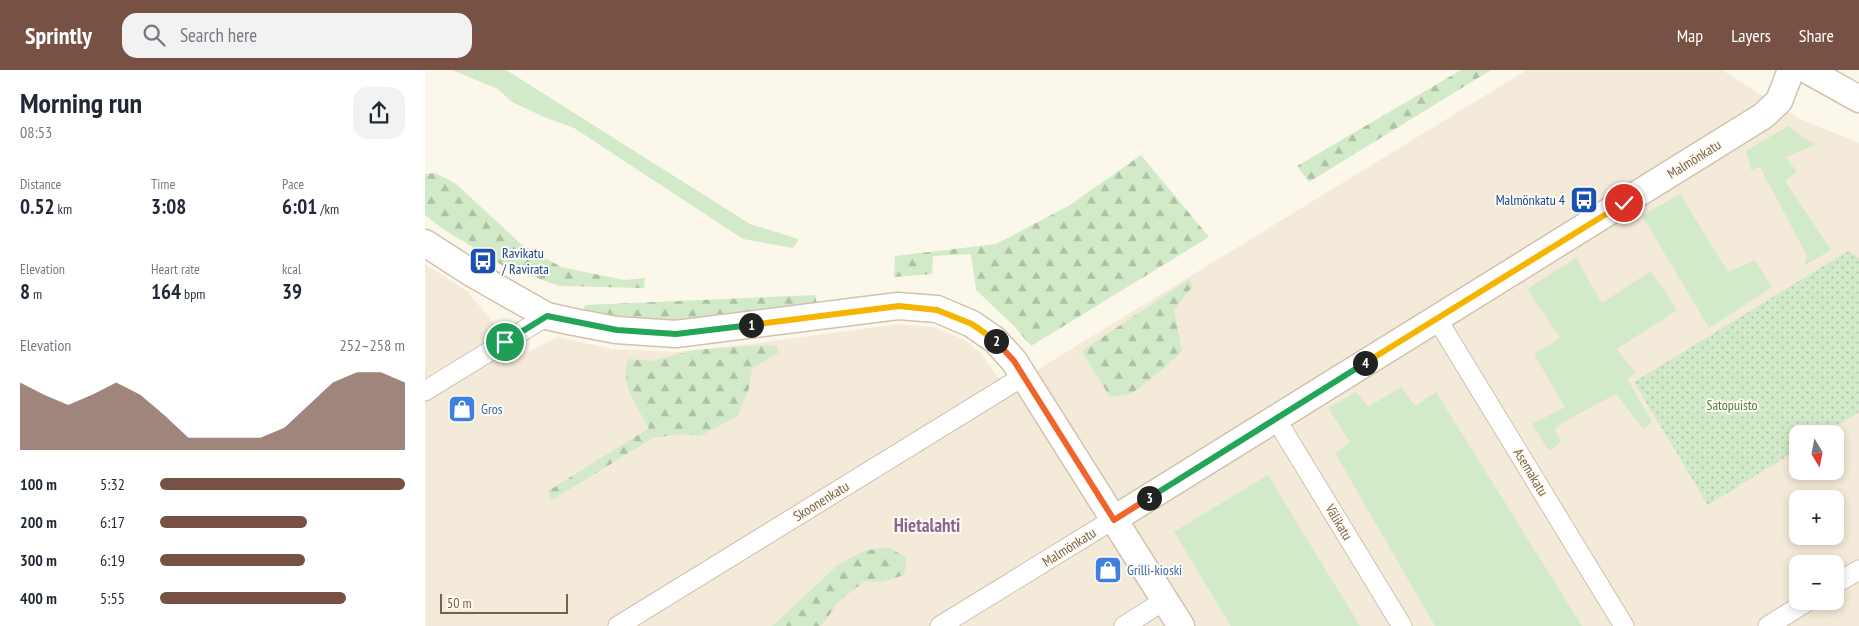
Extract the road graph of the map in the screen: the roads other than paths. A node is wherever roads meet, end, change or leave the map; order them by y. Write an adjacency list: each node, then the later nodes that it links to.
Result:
1 (1791, 70): 6 (street, Malmönkatu)
2 (1807, 70): 3 (street)
3 (1859, 99)
4 (425, 243): 5 (street)
5 (547, 316): 7 (street); 8 (street)
6 (1437, 319): 9 (street, Malmönkatu); 20 (street, Asemakatu)
7 (1024, 376): 10 (street); 15 (street, Skoonenkatu)
8 (425, 391)
9 (1276, 419): 10 (street, Malmönkatu); 19 (street, Välikatu)
10 (1114, 520): 13 (street); 16 (street, Malmönkatu)
11 (1859, 570): 12 (street)
12 (1844, 579)
13 (1165, 600): 17 (street); 18 (street)
14 (1793, 610): 21 (street)
15 (618, 626)
16 (941, 626)
17 (1124, 626)
18 (1181, 626)
19 (1402, 626)
20 (1624, 626)
21 (1767, 626)

